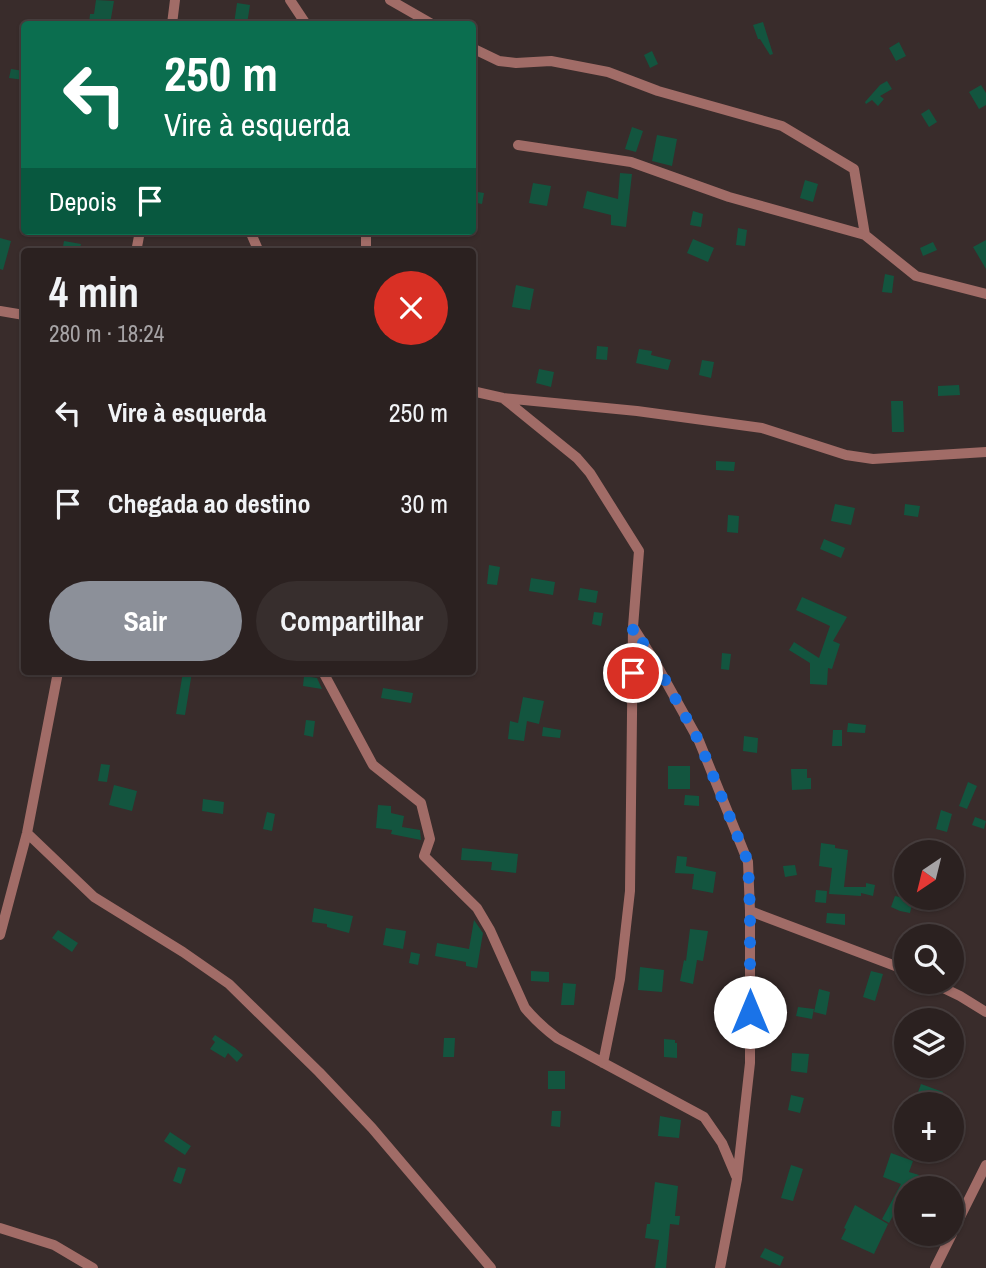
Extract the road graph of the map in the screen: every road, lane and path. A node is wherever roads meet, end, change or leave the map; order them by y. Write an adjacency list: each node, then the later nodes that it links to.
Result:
1 (175, 0): 4 (street)
2 (290, 0): 5 (street)
3 (390, 0): 6 (street)
4 (172, 21)
5 (304, 21)
6 (427, 21)
7 (476, 50): 9 (street)
8 (518, 145): 9 (street)
9 (865, 235): 10 (street)
10 (986, 294)
11 (0, 312): 12 (street)
12 (21, 316)
13 (476, 392): 14 (street)
14 (503, 398): 15 (street); 16 (street)
15 (986, 452)
16 (633, 627): 20 (street); 25 (street)
17 (57, 675): 19 (street)
18 (325, 675): 25 (street)
19 (27, 834): 21 (street); 32 (street)
20 (750, 911): 22 (street); 27 (street)
21 (0, 935)
22 (894, 965)
23 (956, 994): 24 (street)
24 (986, 1012)
25 (603, 1063): 27 (street)
26 (986, 1165): 28 (street)
27 (737, 1179): 33 (street)
28 (964, 1210)
29 (0, 1228): 31 (street)
30 (946, 1246): 34 (street)
31 (93, 1268)
32 (491, 1268)
33 (720, 1268)
34 (935, 1268)

